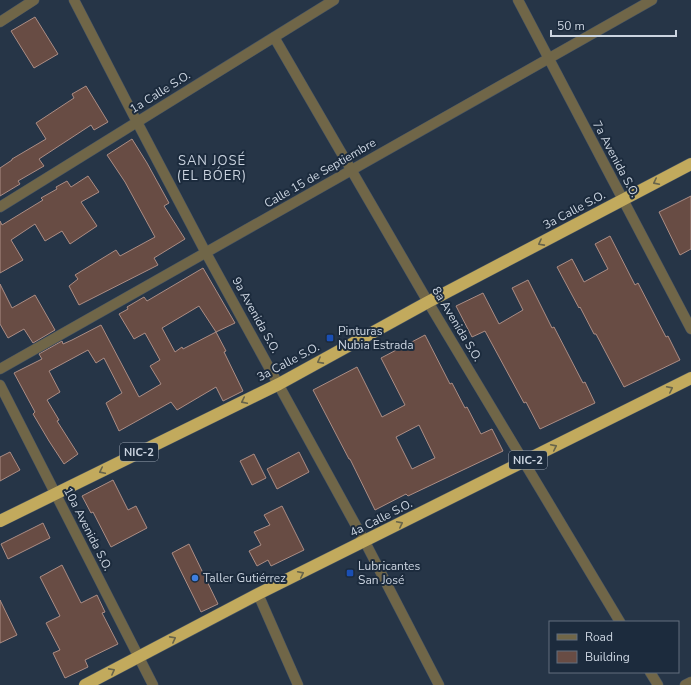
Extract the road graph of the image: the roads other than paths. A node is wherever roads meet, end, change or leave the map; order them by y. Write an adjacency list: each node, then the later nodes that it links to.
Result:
1 (34, 0): 6 (street)
2 (74, 0): 9 (street, 9a Avenida S.O.)
3 (334, 0): 7 (street, 1a Calle S.O.)
4 (518, 0): 8 (street, 7a Avenida S.O.)
5 (652, 0): 8 (street, Calle 15 de Septiembre)
6 (0, 22)
7 (274, 37): 9 (street, 1a Calle S.O.); 11 (street, 8a Avenida S.O.)
8 (548, 58): 11 (street, Calle 15 de Septiembre); 12 (street, 7a Avenida S.O.)
9 (137, 122): 13 (street, 1a Calle S.O.); 14 (street, 9a Avenida S.O.)
10 (691, 164): 12 (highway, 3a Calle S.O. / NIC-2, one-way to 12)
11 (352, 170): 14 (street, Calle 15 de Septiembre); 15 (street, 8a Avenida S.O.)
12 (623, 200): 15 (highway, 3a Calle S.O. / NIC-2, one-way to 15); 16 (street, 7a Avenida S.O.)
13 (0, 206)
14 (206, 252): 17 (street, Calle 15 de Septiembre); 20 (street, 9a Avenida S.O.)
15 (428, 302): 20 (highway, 3a Calle S.O. / NIC-2, one-way to 20); 21 (street, 8a Avenida S.O.)
16 (691, 329)
17 (0, 369)
18 (691, 378): 21 (highway, 4a Calle S.O. / NIC-2, one-way to 18)
19 (0, 384): 22 (street, 10a Avenida S.O.)
20 (279, 384): 22 (highway, 3a Calle S.O. / NIC-2, one-way to 22); 24 (street, 9a Avenida S.O.)
21 (524, 462): 24 (highway, 4a Calle S.O. / NIC-2, one-way to 21); 26 (street, 8a Avenida S.O.)
22 (55, 494): 23 (highway, 3a Calle S.O. / NIC-2); 27 (street, 10a Avenida S.O.)
23 (0, 521)
24 (365, 542): 25 (highway, 4a Calle S.O. / NIC-2, one-way to 24); 33 (street, 9a Avenida S.O.)
25 (258, 594): 27 (highway, 4a Calle S.O. / NIC-2, one-way to 25); 32 (street)
26 (619, 621)
27 (138, 657): 30 (highway, 4a Calle S.O. / NIC-2, one-way to 27); 31 (street, 10a Avenida S.O.)
28 (651, 673): 34 (street)
29 (691, 682): 35 (street)
30 (85, 685)
31 (153, 685)
32 (298, 685)
33 (439, 685)
34 (658, 685)
35 (685, 685)

